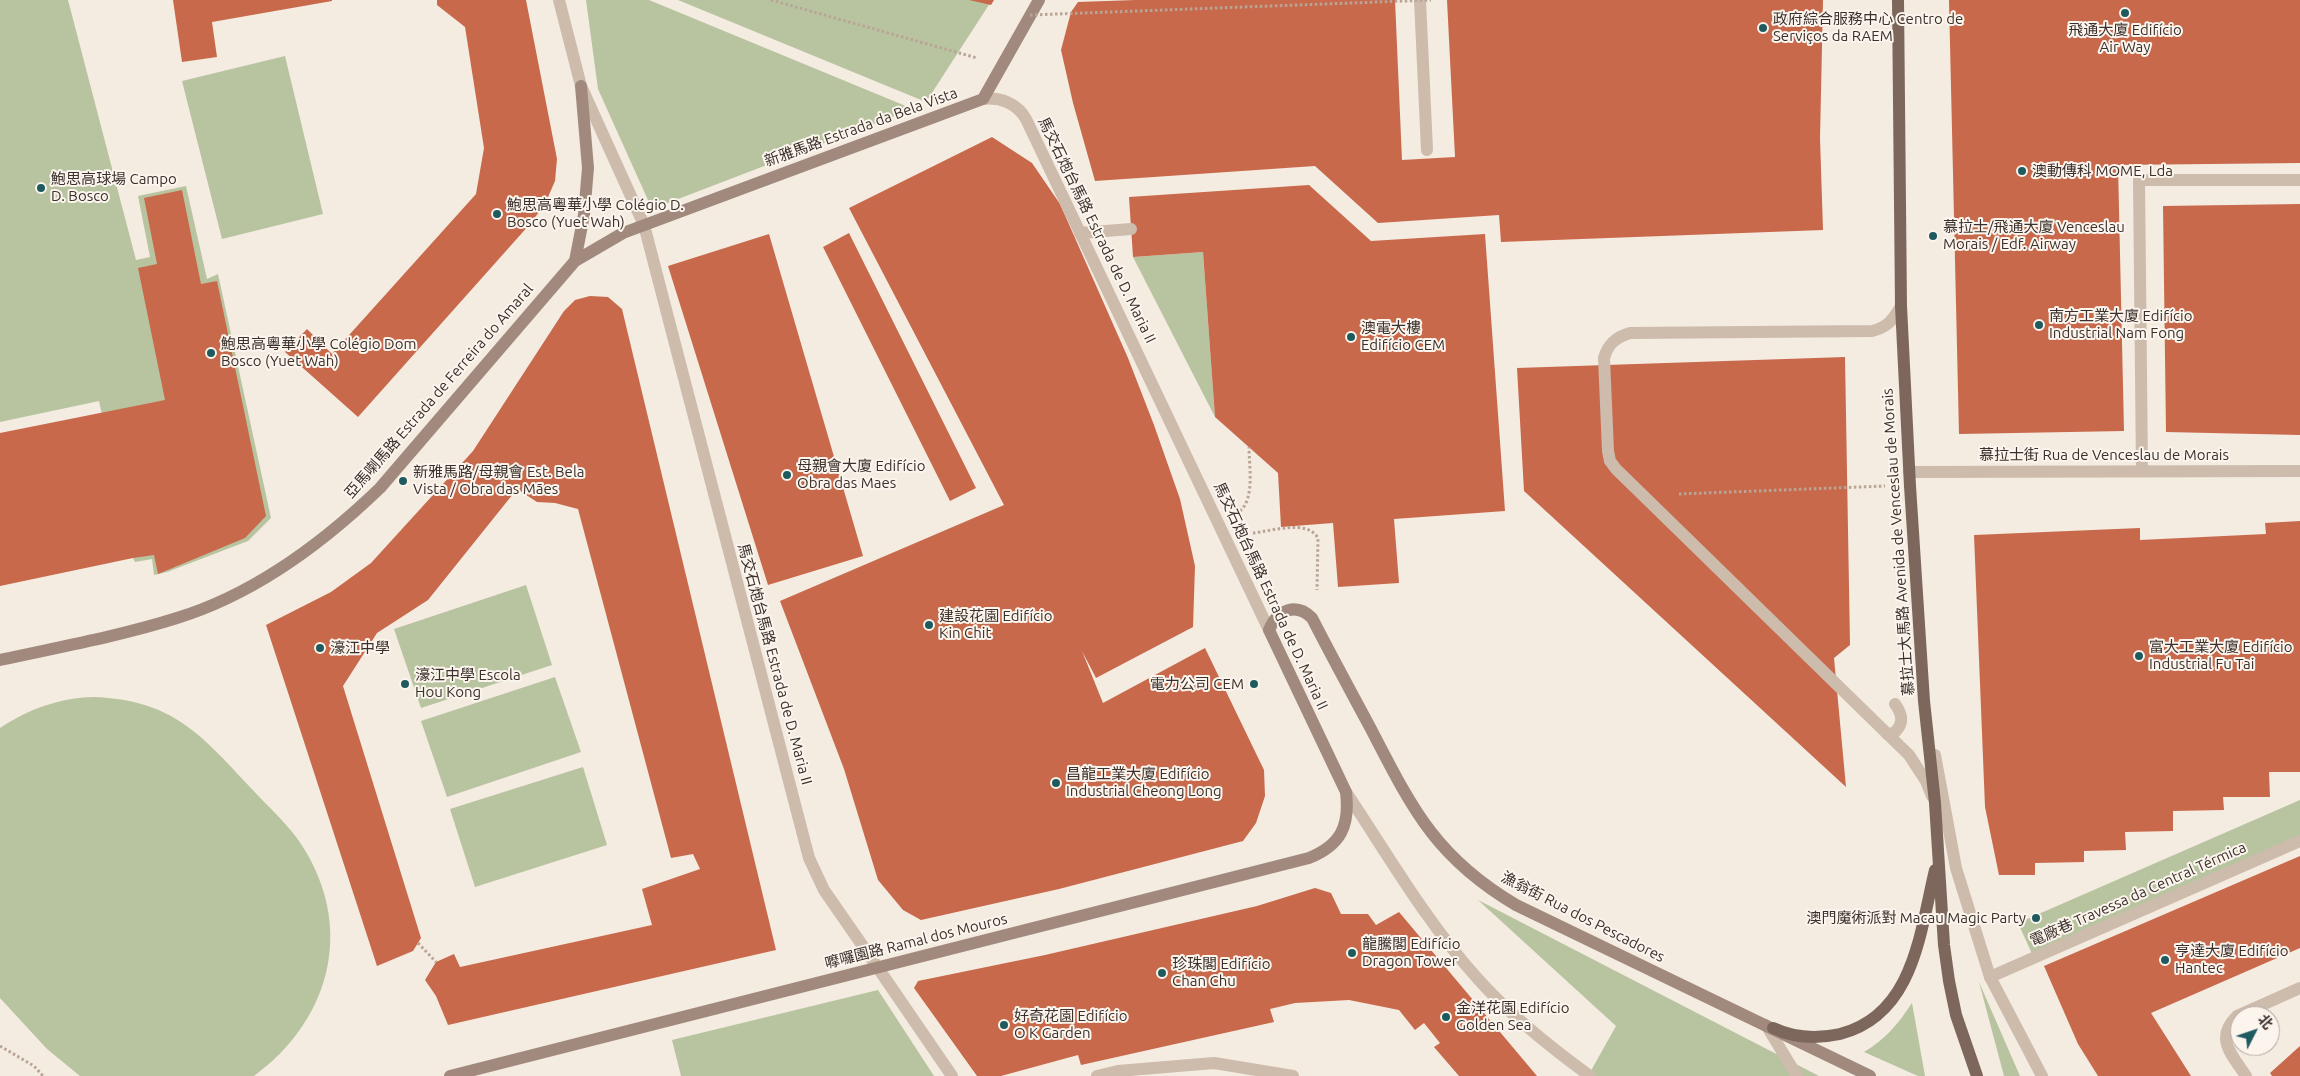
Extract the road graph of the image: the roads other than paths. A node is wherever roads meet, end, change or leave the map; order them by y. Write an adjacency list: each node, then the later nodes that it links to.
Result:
1 (559, 0): 5 (street)
2 (1039, 0): 6 (main road)
3 (1420, 0): 7 (street)
4 (1898, 0): 13 (main road, 慕拉士大馬路 Avenida de Venceslau de Morais)
5 (581, 86): 9 (street); 12 (main road)
6 (983, 99): 9 (main road, 新雅馬路 Estrada da Bela Vista); 11 (street, 馬交石炮台馬路 Estrada de D. Maria II)
7 (1427, 150)
8 (2300, 180): 14 (street)
9 (644, 225): 12 (main road, 亞馬喇馬路 Estrada de Ferreira do Amaral); 26 (street, 馬交石炮台馬路 Estrada de D. Maria II)
10 (1131, 229): 11 (street)
11 (1080, 232): 17 (street, 馬交石炮台馬路 Estrada de D. Maria II)
12 (575, 261): 18 (main road, 亞馬喇馬路 Estrada de Ferreira do Amaral)
13 (1901, 306): 16 (main road, 慕拉士大馬路 Avenida de Venceslau de Morais); 21 (street)
14 (2142, 471): 15 (street, 慕拉士街 Rua de Venceslau de Morais); 16 (street, 慕拉士街 Rua de Venceslau de Morais)
15 (2300, 471)
16 (1909, 472): 19 (main road, 慕拉士大馬路 Avenida de Venceslau de Morais)
17 (1269, 630): 22 (main road, 馬交石炮台馬路 Estrada de D. Maria II); 29 (main road, 漁翁街 Rua dos Pescadores)
18 (0, 660)
19 (1924, 701): 23 (main road, 慕拉士大馬路 Avenida de Venceslau de Morais); 27 (street)
20 (1895, 704): 21 (street)
21 (1887, 734): 23 (street)
22 (1346, 792): 26 (main road, 嚤囉園路 Ramal dos Mouros); 34 (street, 馬交石炮台馬路 Estrada de D. Maria II)
23 (1935, 803): 25 (main road, 慕拉士大馬路 Avenida de Venceslau de Morais)
24 (2300, 841): 27 (street, 電廠巷 Travessa da Central Térmica)
25 (1938, 858): 29 (main road); 37 (main road, 慕拉士大馬路 Avenida de Venceslau de Morais)
26 (878, 968): 30 (main road, 嚤囉園路 Ramal dos Mouros); 31 (street, 馬交石炮台馬路 Estrada de D. Maria II)
27 (1990, 977): 38 (street)
28 (2300, 988): 39 (street)
29 (1769, 1027): 35 (street); 36 (main road, 漁翁街 Rua dos Pescadores)
30 (450, 1076)
31 (952, 1076)
32 (1097, 1076): 33 (street)
33 (1293, 1076)
34 (1590, 1076)
35 (1797, 1076)
36 (1870, 1076)
37 (1977, 1076)
38 (2042, 1076)
39 (2246, 1076)

